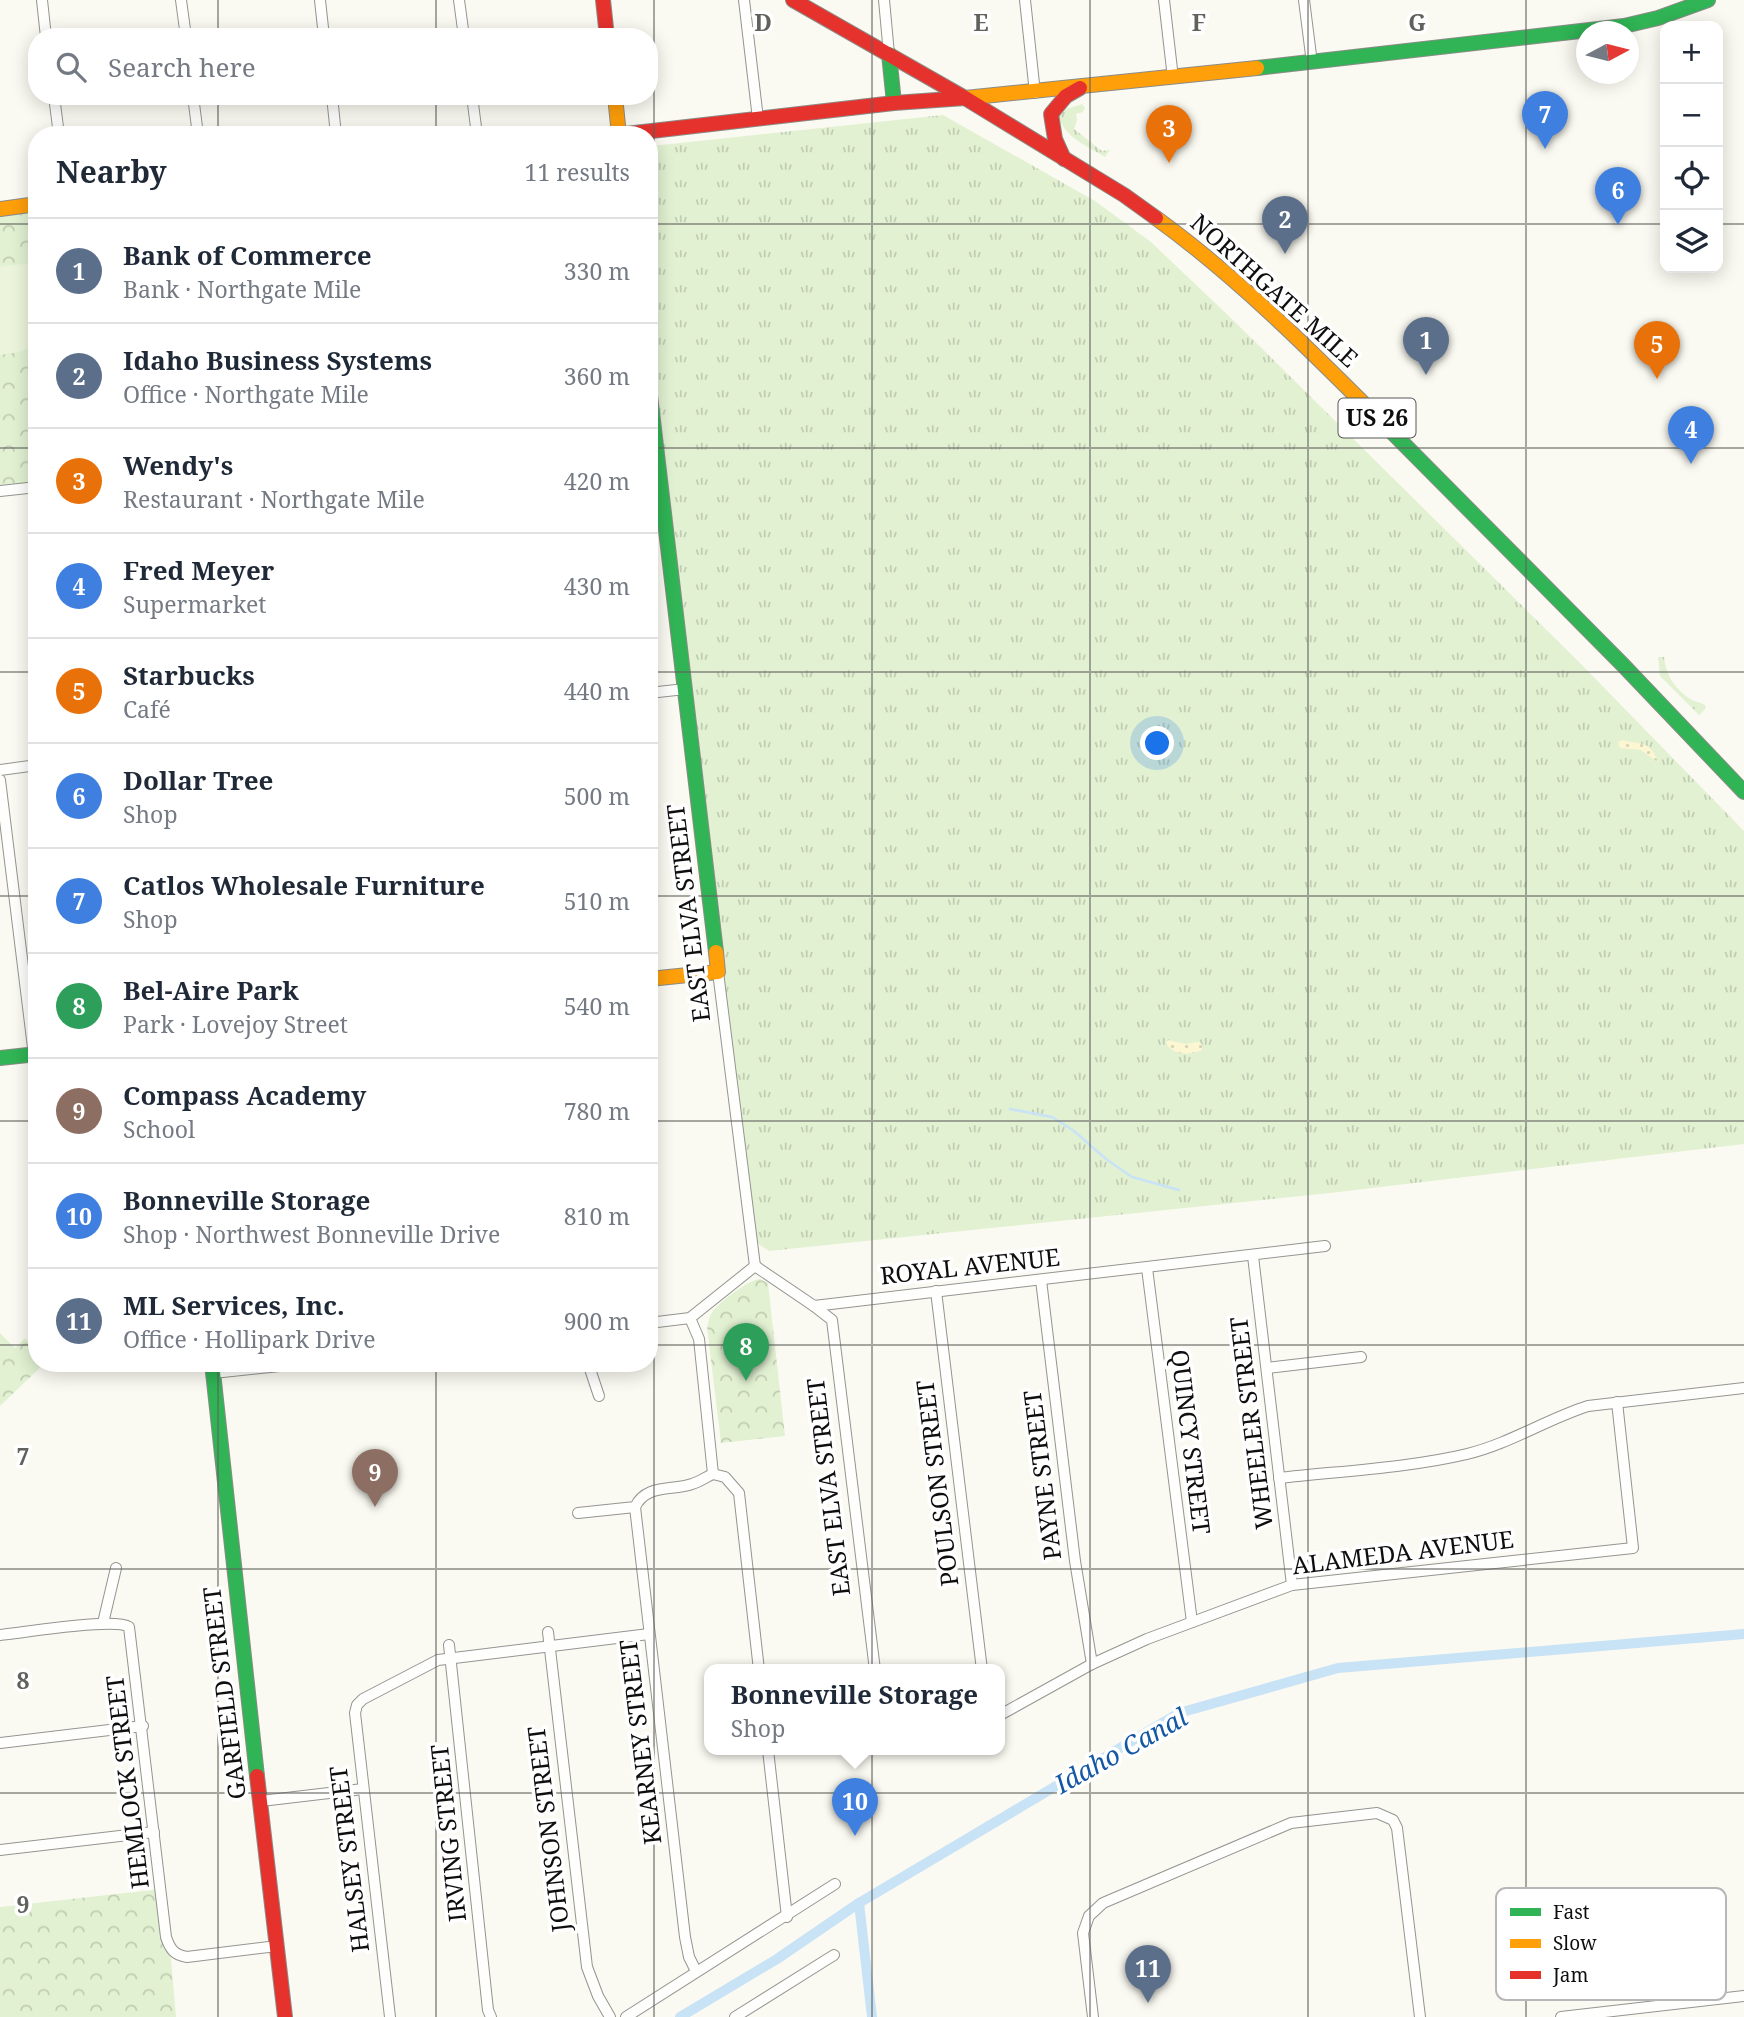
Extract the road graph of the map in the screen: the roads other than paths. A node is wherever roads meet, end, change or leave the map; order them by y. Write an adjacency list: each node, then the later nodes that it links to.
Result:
1 (42, 0): 13 (street)
2 (181, 0): 14 (street)
3 (320, 0): 15 (street)
4 (459, 0): 16 (street)
5 (603, 0): 17 (main road)
6 (744, 0): 30 (street)
7 (793, 0): 18 (main road, NORTHGATE MILE / US 26)
8 (884, 0): 18 (street)
9 (1025, 0): 22 (street)
10 (1164, 0): 20 (street)
11 (1304, 0): 19 (street)
12 (1708, 0): 19 (main road)
13 (46, 28)
14 (185, 28)
15 (323, 28)
16 (463, 28)
17 (606, 28)
18 (888, 54): 23 (main road, NORTHGATE MILE / US 26); 24 (main road)
19 (1312, 62): 20 (main road)
20 (1173, 78): 21 (main road)
21 (1080, 88): 22 (main road); 37 (main road)
22 (1035, 93): 23 (main road)
23 (965, 98): 24 (main road); 37 (main road, NORTHGATE MILE / US 26)
24 (894, 103): 30 (main road)
25 (55, 105): 31 (street)
26 (194, 105): 32 (street)
27 (333, 105): 33 (street)
28 (473, 105): 34 (street)
29 (616, 105): 35 (main road)
30 (758, 119): 36 (main road)
31 (58, 126)
32 (197, 126)
33 (335, 126)
34 (476, 126)
35 (617, 126)
36 (658, 130)
37 (1064, 159): 48 (main road, NORTHGATE MILE / US 26)
38 (28, 205): 39 (main road)
39 (0, 209)
40 (658, 469): 43 (main road, EAST ELVA STREET)
41 (28, 487): 42 (street)
42 (0, 491)
43 (685, 689): 44 (street); 49 (main road, EAST ELVA STREET)
44 (658, 692)
45 (28, 766): 46 (street)
46 (0, 769)
47 (0, 780): 51 (street)
48 (1744, 792)
49 (718, 972): 50 (main road); 56 (street, EAST ELVA STREET)
50 (658, 978)
51 (28, 999)
52 (28, 1055): 53 (main road)
53 (0, 1058)
54 (1325, 1246): 55 (street, ROYAL AVENUE)
55 (1254, 1256): 57 (street, ROYAL AVENUE); 64 (street, WHEELER STREET)
56 (755, 1266): 60 (street); 61 (street)
57 (1147, 1268): 58 (street, ROYAL AVENUE); 76 (street, QUINCY STREET)
58 (1041, 1280): 59 (street, ROYAL AVENUE); 87 (street, PAYNE STREET)
59 (936, 1291): 60 (street, ROYAL AVENUE); 86 (street, POULSON STREET)
60 (814, 1306): 85 (street, EAST ELVA STREET)
61 (690, 1318): 62 (street); 70 (street)
62 (658, 1323)
63 (1362, 1357): 64 (street)
64 (1267, 1368): 71 (street, WHEELER STREET)
65 (212, 1372): 93 (main road, GARFIELD STREET)
66 (590, 1372): 68 (street)
67 (1744, 1388): 69 (street)
68 (598, 1396)
69 (1617, 1402): 71 (street); 75 (street, ALAMEDA AVENUE)
70 (713, 1474): 72 (street); 84 (street)
71 (1279, 1478): 75 (street, WHEELER STREET)
72 (635, 1507): 73 (street); 79 (street, KEARNEY STREET)
73 (578, 1513)
74 (116, 1568): 77 (street)
75 (1292, 1585): 76 (street, ALAMEDA AVENUE)
76 (1192, 1622): 87 (street, ALAMEDA AVENUE)
77 (103, 1623): 80 (street); 89 (street, HEMLOCK STREET)
78 (548, 1632): 82 (street, JOHNSON STREET)
79 (649, 1634): 82 (street); 100 (street, KEARNEY STREET)
80 (0, 1635)
81 (449, 1645): 83 (street, IRVING STREET)
82 (549, 1645): 83 (street); 107 (street, JOHNSON STREET)
83 (451, 1658): 92 (street, HALSEY STREET); 106 (street, IRVING STREET)
84 (758, 1664)
85 (874, 1664)
86 (981, 1664)
87 (1092, 1664): 88 (street, ALAMEDA AVENUE)
88 (1005, 1712)
89 (143, 1726): 90 (street); 94 (street, HEMLOCK STREET)
90 (0, 1743)
91 (769, 1755): 97 (street)
92 (363, 1789): 93 (street); 105 (street, HALSEY STREET)
93 (261, 1801): 98 (main road, GARFIELD STREET)
94 (154, 1832): 95 (street); 98 (street, HEMLOCK STREET)
95 (0, 1850)
96 (835, 1884): 97 (street)
97 (787, 1917): 100 (street)
98 (277, 1946): 104 (main road, GARFIELD STREET)
99 (834, 1955): 109 (street)
100 (696, 1970): 108 (street)
101 (1744, 1996): 102 (street)
102 (1726, 1998)
103 (1709, 2000): 112 (street)
104 (285, 2017)
105 (390, 2017)
106 (491, 2017)
107 (610, 2017)
108 (626, 2017)
109 (735, 2017)
110 (1093, 2017): 111 (street)
111 (1420, 2017)
112 (1561, 2017)

